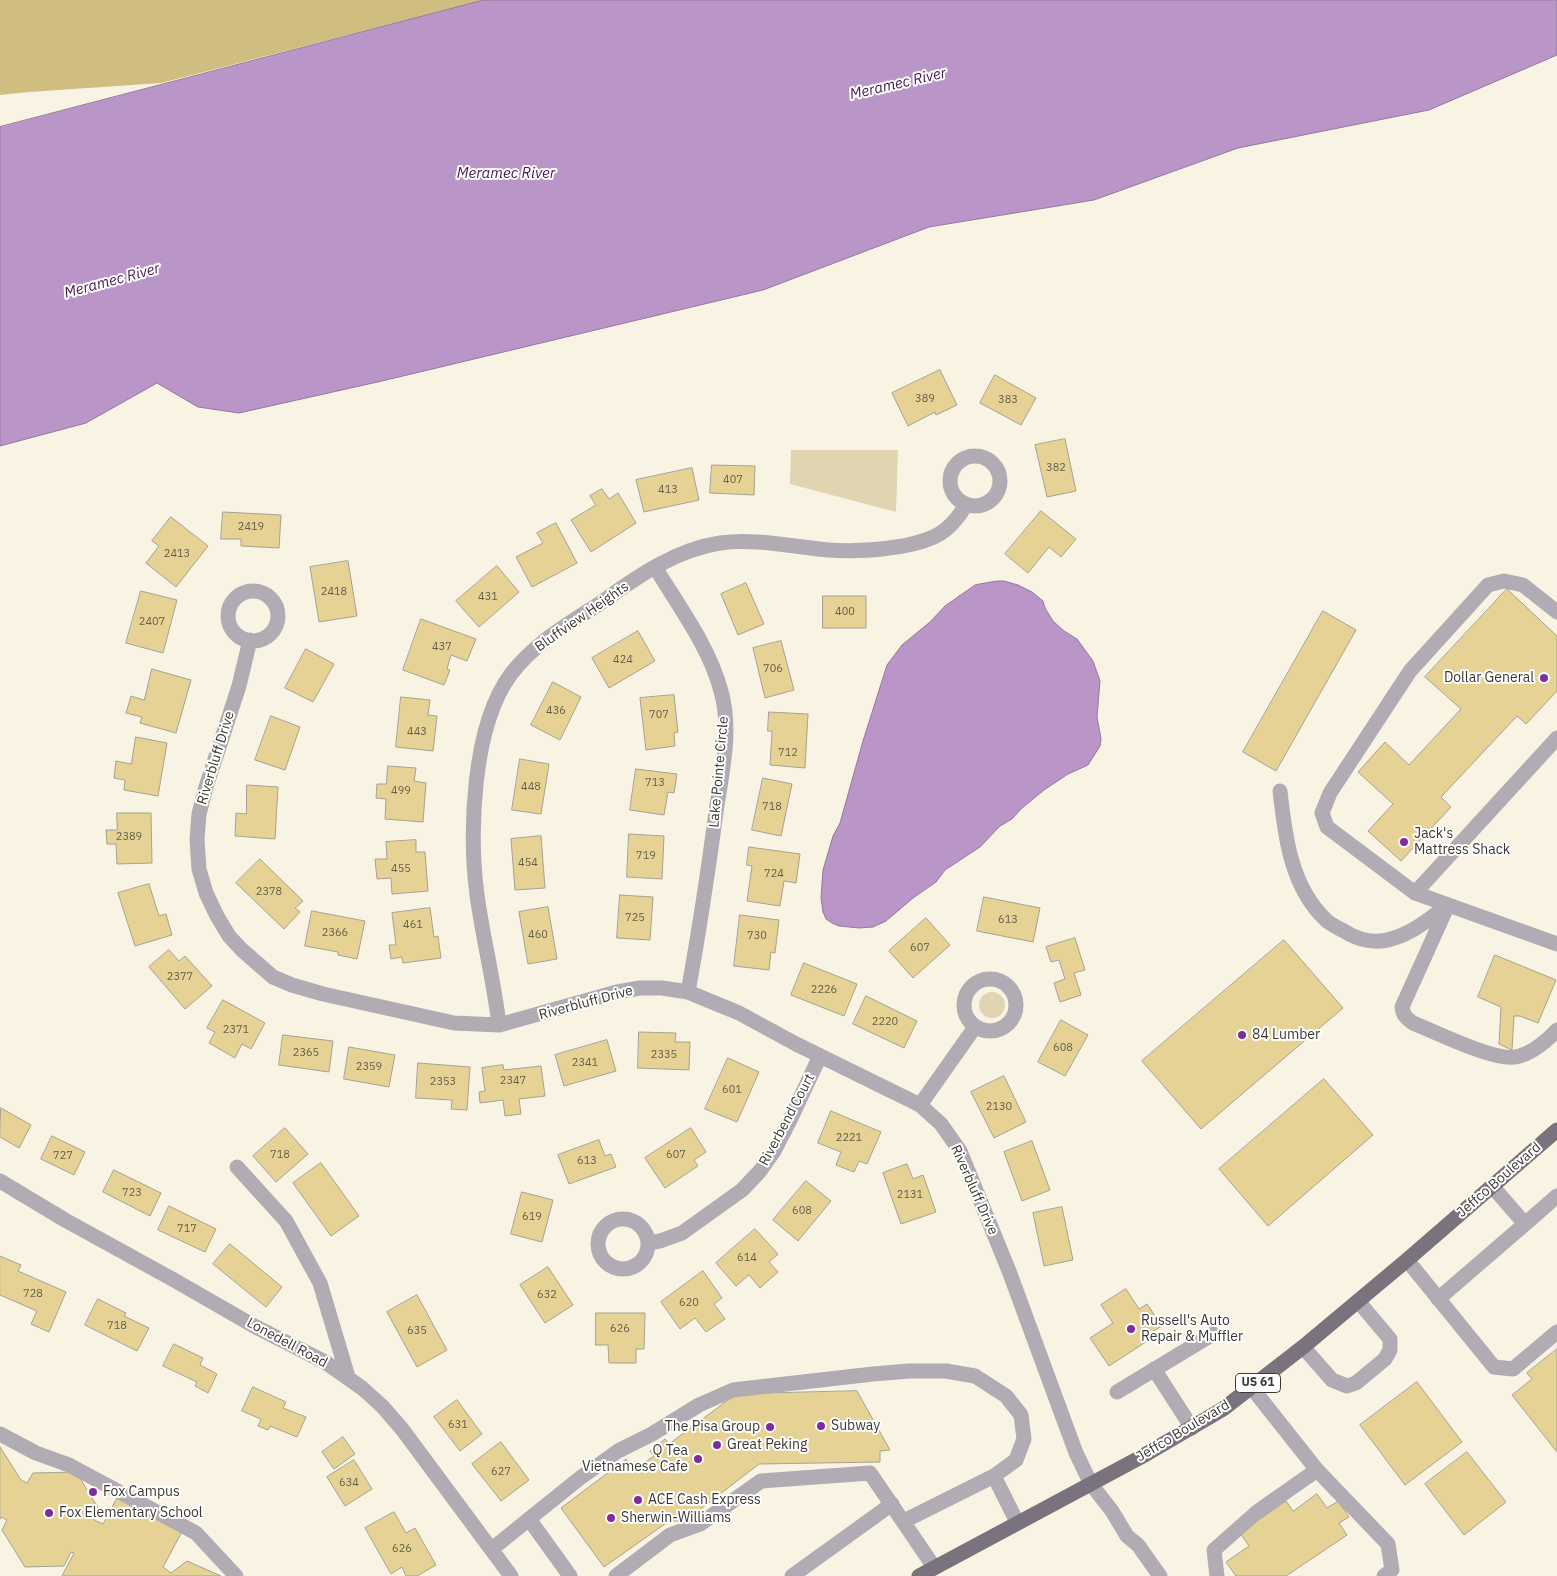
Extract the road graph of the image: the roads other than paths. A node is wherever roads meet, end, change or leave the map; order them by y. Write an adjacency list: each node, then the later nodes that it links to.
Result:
1 (966, 505): 2 (street, Bluffview Heights)
2 (655, 568): 10 (street, Lake Pointe Circle); 11 (street, Bluffview Heights)
3 (1557, 612): 7 (street)
4 (250, 640): 11 (street, Riverbluff Drive)
5 (1557, 738): 7 (street)
6 (1280, 791): 8 (street)
7 (1415, 893): 8 (street)
8 (1448, 905): 9 (street); 13 (street)
9 (1557, 944)
10 (688, 992): 11 (street, Riverbluff Drive); 14 (street, Riverbluff Drive)
11 (499, 1025)
12 (975, 1027): 15 (street)
13 (1557, 1030)
14 (820, 1056): 15 (street, Riverbluff Drive); 22 (street, Riverbend Court)
15 (920, 1104): 37 (street, Riverbluff Drive)
16 (1557, 1130): 19 (main road, Jeffco Boulevard / US 61)
17 (238, 1167): 30 (street)
18 (0, 1181): 30 (street, Lonedell Road)
19 (1492, 1186): 21 (street); 23 (main road, Jeffco Boulevard / US 61)
20 (1557, 1196): 21 (street)
21 (1525, 1224): 24 (street)
22 (648, 1243)
23 (1407, 1260): 24 (street); 25 (main road, Jeffco Boulevard / US 61)
24 (1438, 1299): 26 (street)
25 (1358, 1301): 28 (main road, Jeffco Boulevard / US 61); 28 (street)
26 (1557, 1332)
27 (1213, 1334): 29 (street)
28 (1303, 1347): 31 (main road, Jeffco Boulevard / US 61)
29 (1154, 1369): 32 (street); 33 (street)
30 (348, 1377): 42 (street, Lonedell Road)
31 (1252, 1388): 33 (main road, Jeffco Boulevard / US 61); 35 (street)
32 (1117, 1392)
33 (1192, 1428): 37 (main road, Jeffco Boulevard / US 61)
34 (0, 1434): 44 (street)
35 (1317, 1470): 51 (street); 52 (street)
36 (994, 1476): 39 (street); 40 (street); 41 (street)
37 (1091, 1484): 41 (main road, Jeffco Boulevard / US 61); 50 (street, Riverbluff Drive)
38 (892, 1504): 40 (street); 47 (street); 48 (street)
39 (529, 1519): 42 (street); 46 (street)
40 (904, 1521): 43 (street)
41 (1017, 1522): 43 (main road, Jeffco Boulevard / US 61)
42 (492, 1548): 45 (street, Lonedell Road)
43 (934, 1567): 49 (main road, Jeffco Boulevard / US 61)
44 (236, 1576)
45 (511, 1576)
46 (570, 1576)
47 (616, 1576)
48 (792, 1576)
49 (918, 1576)
50 (1160, 1576)
51 (1217, 1576)
52 (1384, 1576)

